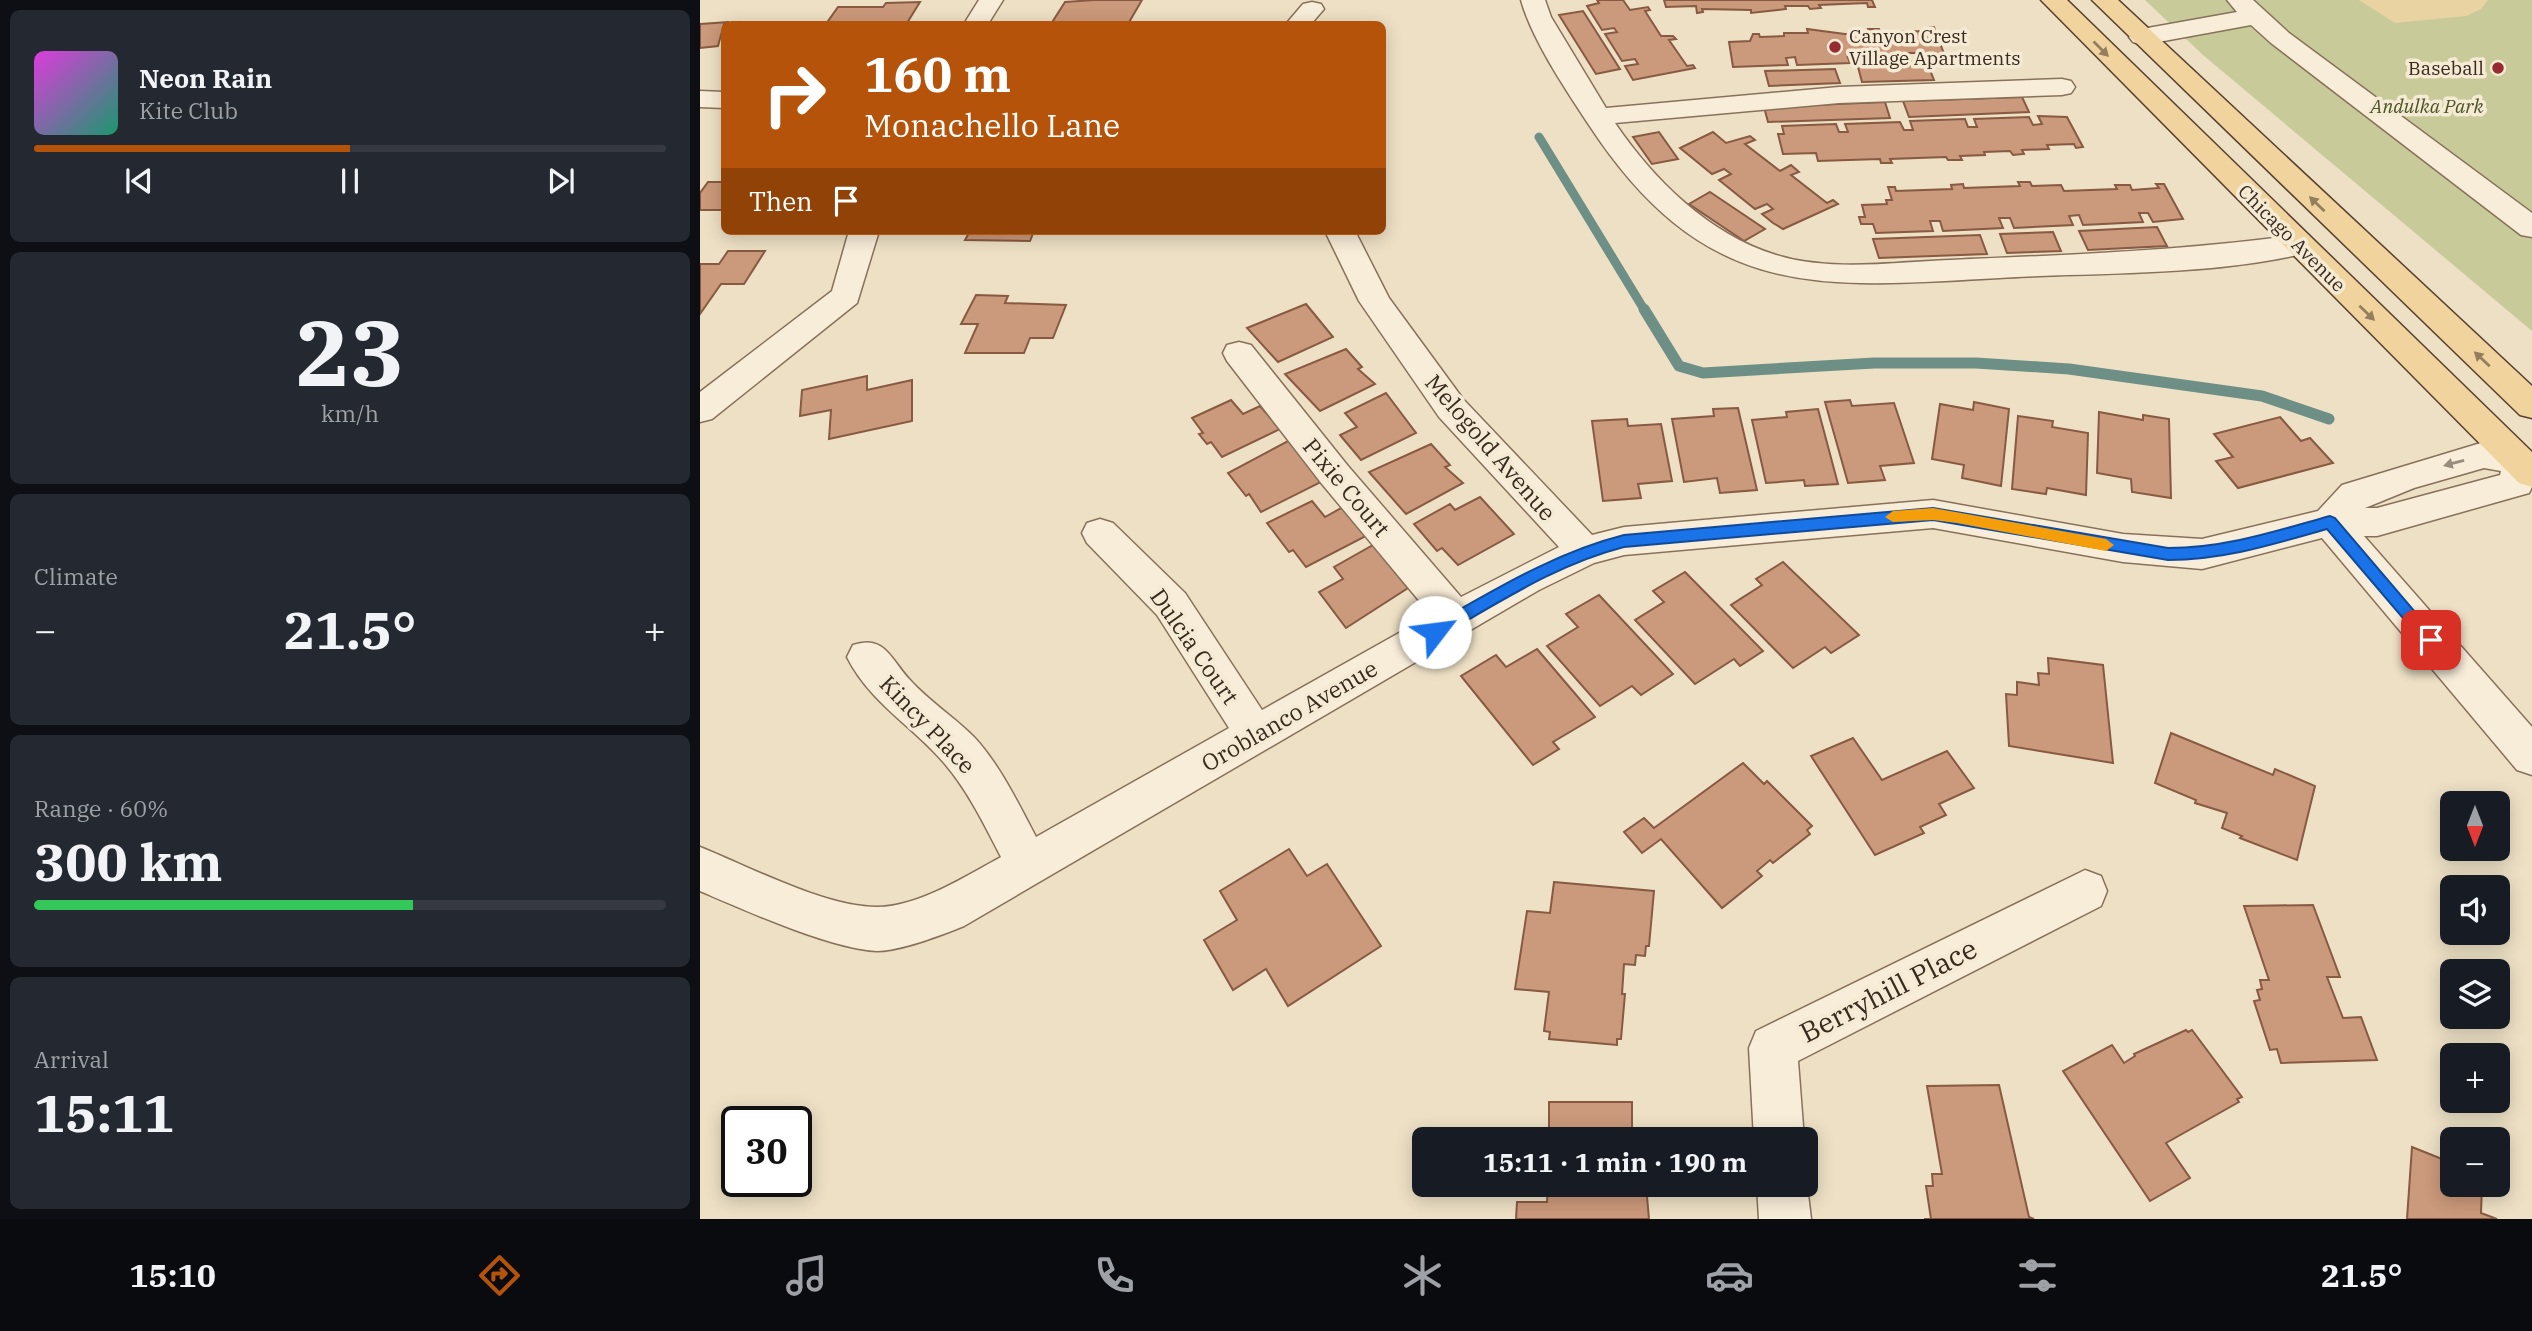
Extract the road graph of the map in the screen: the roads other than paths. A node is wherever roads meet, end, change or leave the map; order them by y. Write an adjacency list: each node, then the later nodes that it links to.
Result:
1 (991, 0): 6 (street)
2 (1533, 0): 11 (street)
3 (2053, 0): 15 (main road, Chicago Avenue, one-way to 15)
4 (2104, 0): 7 (main road, Chicago Avenue)
5 (2248, 8): 7 (street); 12 (street)
6 (978, 21)
7 (2142, 37): 17 (main road, Chicago Avenue, one-way to 7)
8 (2062, 87): 11 (street)
9 (700, 100): 10 (street)
10 (721, 100)
11 (1600, 117): 15 (street)
12 (2532, 228)
13 (863, 235): 18 (street)
14 (1341, 235): 22 (street, Melogold Avenue)
15 (2298, 245): 19 (main road, Chicago Avenue, one-way to 19)
16 (1239, 353): 23 (street, Pixie Court)
17 (2532, 406)
18 (700, 410)
19 (2526, 468): 20 (street, Oroblanco Avenue)
20 (2330, 522): 22 (street, Oroblanco Avenue); 26 (street)
21 (1100, 533): 25 (street, Dulcia Court)
22 (1585, 551): 23 (street, Oroblanco Avenue)
23 (1457, 619): 25 (street, Oroblanco Avenue)
24 (867, 657): 27 (street, Kincy Place)
25 (1255, 734): 27 (street, Oroblanco Avenue)
26 (2532, 757)
27 (1028, 866): 28 (street, Oroblanco Avenue)
28 (700, 868)
29 (2085, 891): 30 (street, Berryhill Place)
30 (1778, 1127)
31 (1784, 1197): 32 (street)
32 (1785, 1219)

